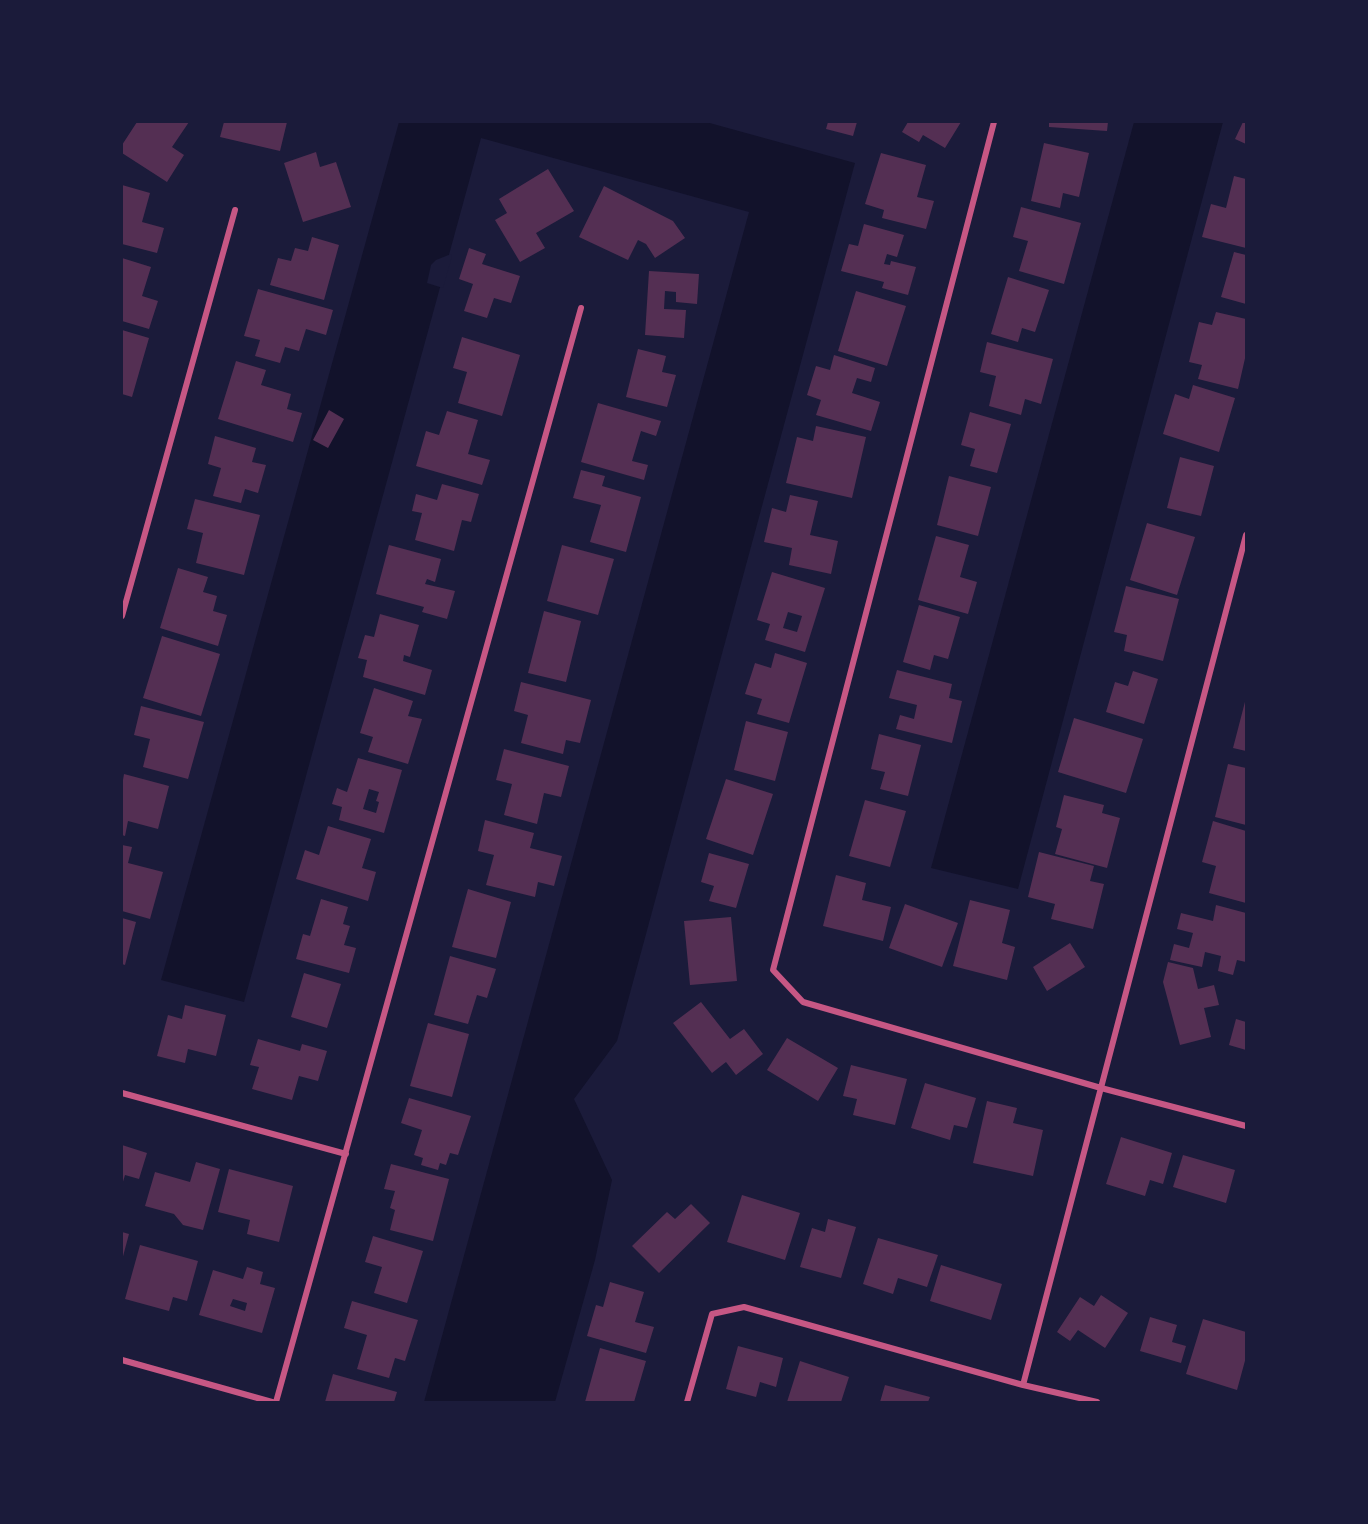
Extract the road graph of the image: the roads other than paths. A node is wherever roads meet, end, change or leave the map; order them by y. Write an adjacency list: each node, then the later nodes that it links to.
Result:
1 (994, 122): 6 (street)
2 (235, 210): 5 (street)
3 (581, 308): 9 (street)
4 (1246, 536): 6 (street)
5 (122, 616)
6 (1101, 1088): 8 (street); 11 (street)
7 (122, 1093): 9 (street)
8 (1246, 1126)
9 (346, 1154): 13 (street)
10 (122, 1360): 12 (street)
11 (1023, 1385): 14 (street); 15 (street)
12 (272, 1402)
13 (276, 1402)
14 (687, 1402)
15 (1097, 1402)

